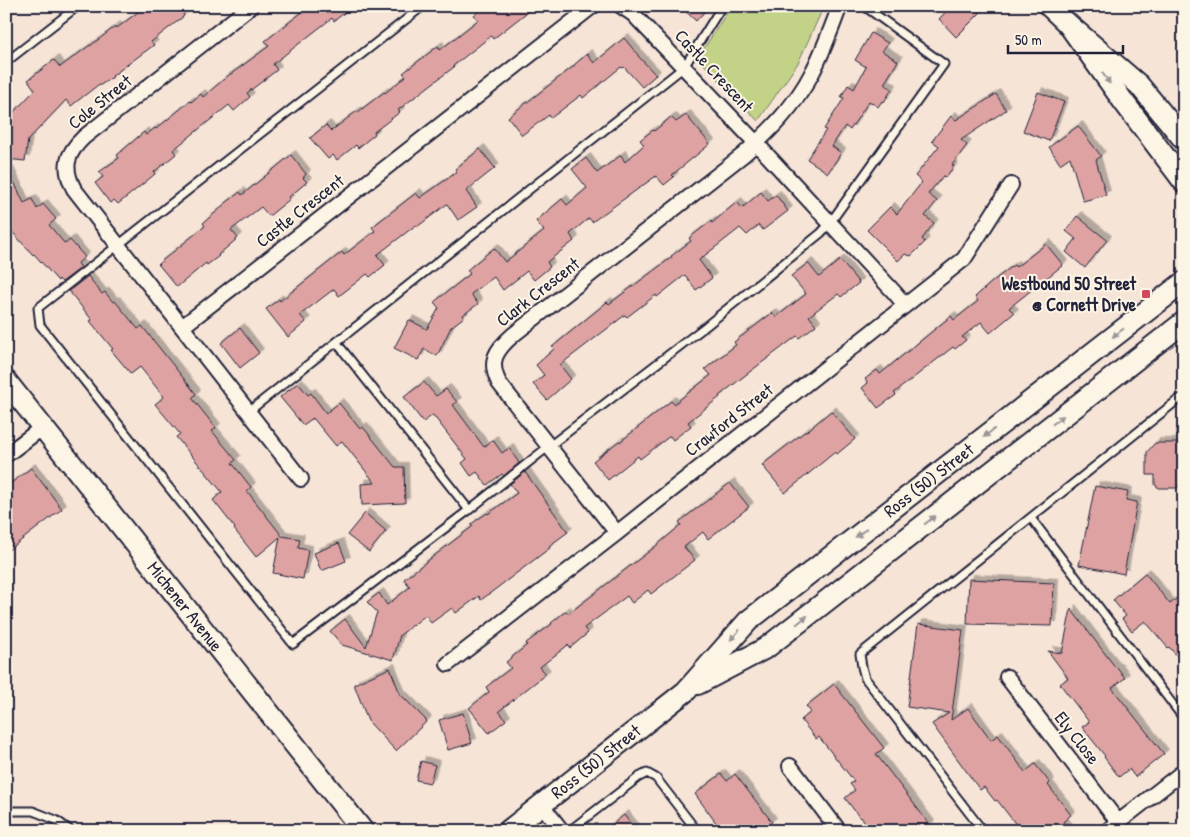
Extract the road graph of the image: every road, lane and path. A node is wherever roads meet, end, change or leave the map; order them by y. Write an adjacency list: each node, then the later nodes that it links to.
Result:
1 (78, 6): 11 (lane)
2 (252, 6): 18 (street, Cole Street)
3 (423, 6): 18 (lane)
4 (593, 6): 22 (street, Castle Crescent)
5 (621, 6): 12 (street, Castle Crescent)
6 (722, 6): 12 (lane)
7 (840, 6): 14 (street, Clark Crescent)
8 (864, 6): 17 (lane)
9 (1049, 6): 10 (main road)
10 (1068, 24): 13 (main road); 15 (main road, one-way to 15)
11 (6, 62)
12 (684, 67): 14 (street, Castle Crescent); 23 (lane)
13 (1184, 140)
14 (756, 144): 17 (street); 28 (street, Clark Crescent)
15 (1184, 182)
16 (1011, 185): 20 (street, Crawford Street)
17 (830, 223): 20 (street); 28 (lane)
18 (118, 245): 22 (street, Cole Street); 31 (lane)
19 (1184, 282): 36 (main road, Ross (50) Street, one-way to 36)
20 (904, 305): 33 (street, Crawford Street)
21 (1184, 322): 36 (main road, Ross (50) Street, one-way to 21)
22 (182, 326): 26 (street)
23 (337, 343): 26 (lane); 31 (lane)
24 (6, 381): 27 (main road, Michener Avenue)
25 (1184, 397): 32 (lane)
26 (248, 412): 30 (street)
27 (43, 427): 29 (street); 44 (main road, Michener Avenue)
28 (549, 446): 31 (lane); 33 (street, Clark Crescent)
29 (6, 455)
30 (301, 479)
31 (469, 510)
32 (1031, 518): 37 (lane); 50 (lane)
33 (617, 533): 34 (street, Crawford Street)
34 (448, 664)
35 (1007, 677): 42 (street, Ely Close)
36 (686, 691): 40 (main road, Ross (50) Street)
37 (1184, 719)
38 (790, 766): 49 (street)
39 (1184, 771): 42 (street)
40 (542, 804): 45 (main road, Ross (50) Street); 46 (street)
41 (6, 811): 43 (lane)
42 (1118, 822): 51 (street)
43 (71, 831)
44 (364, 831)
45 (508, 831)
46 (562, 831)
47 (569, 831): 48 (lane)
48 (697, 831)
49 (839, 831)
50 (983, 831)
51 (1107, 831)

